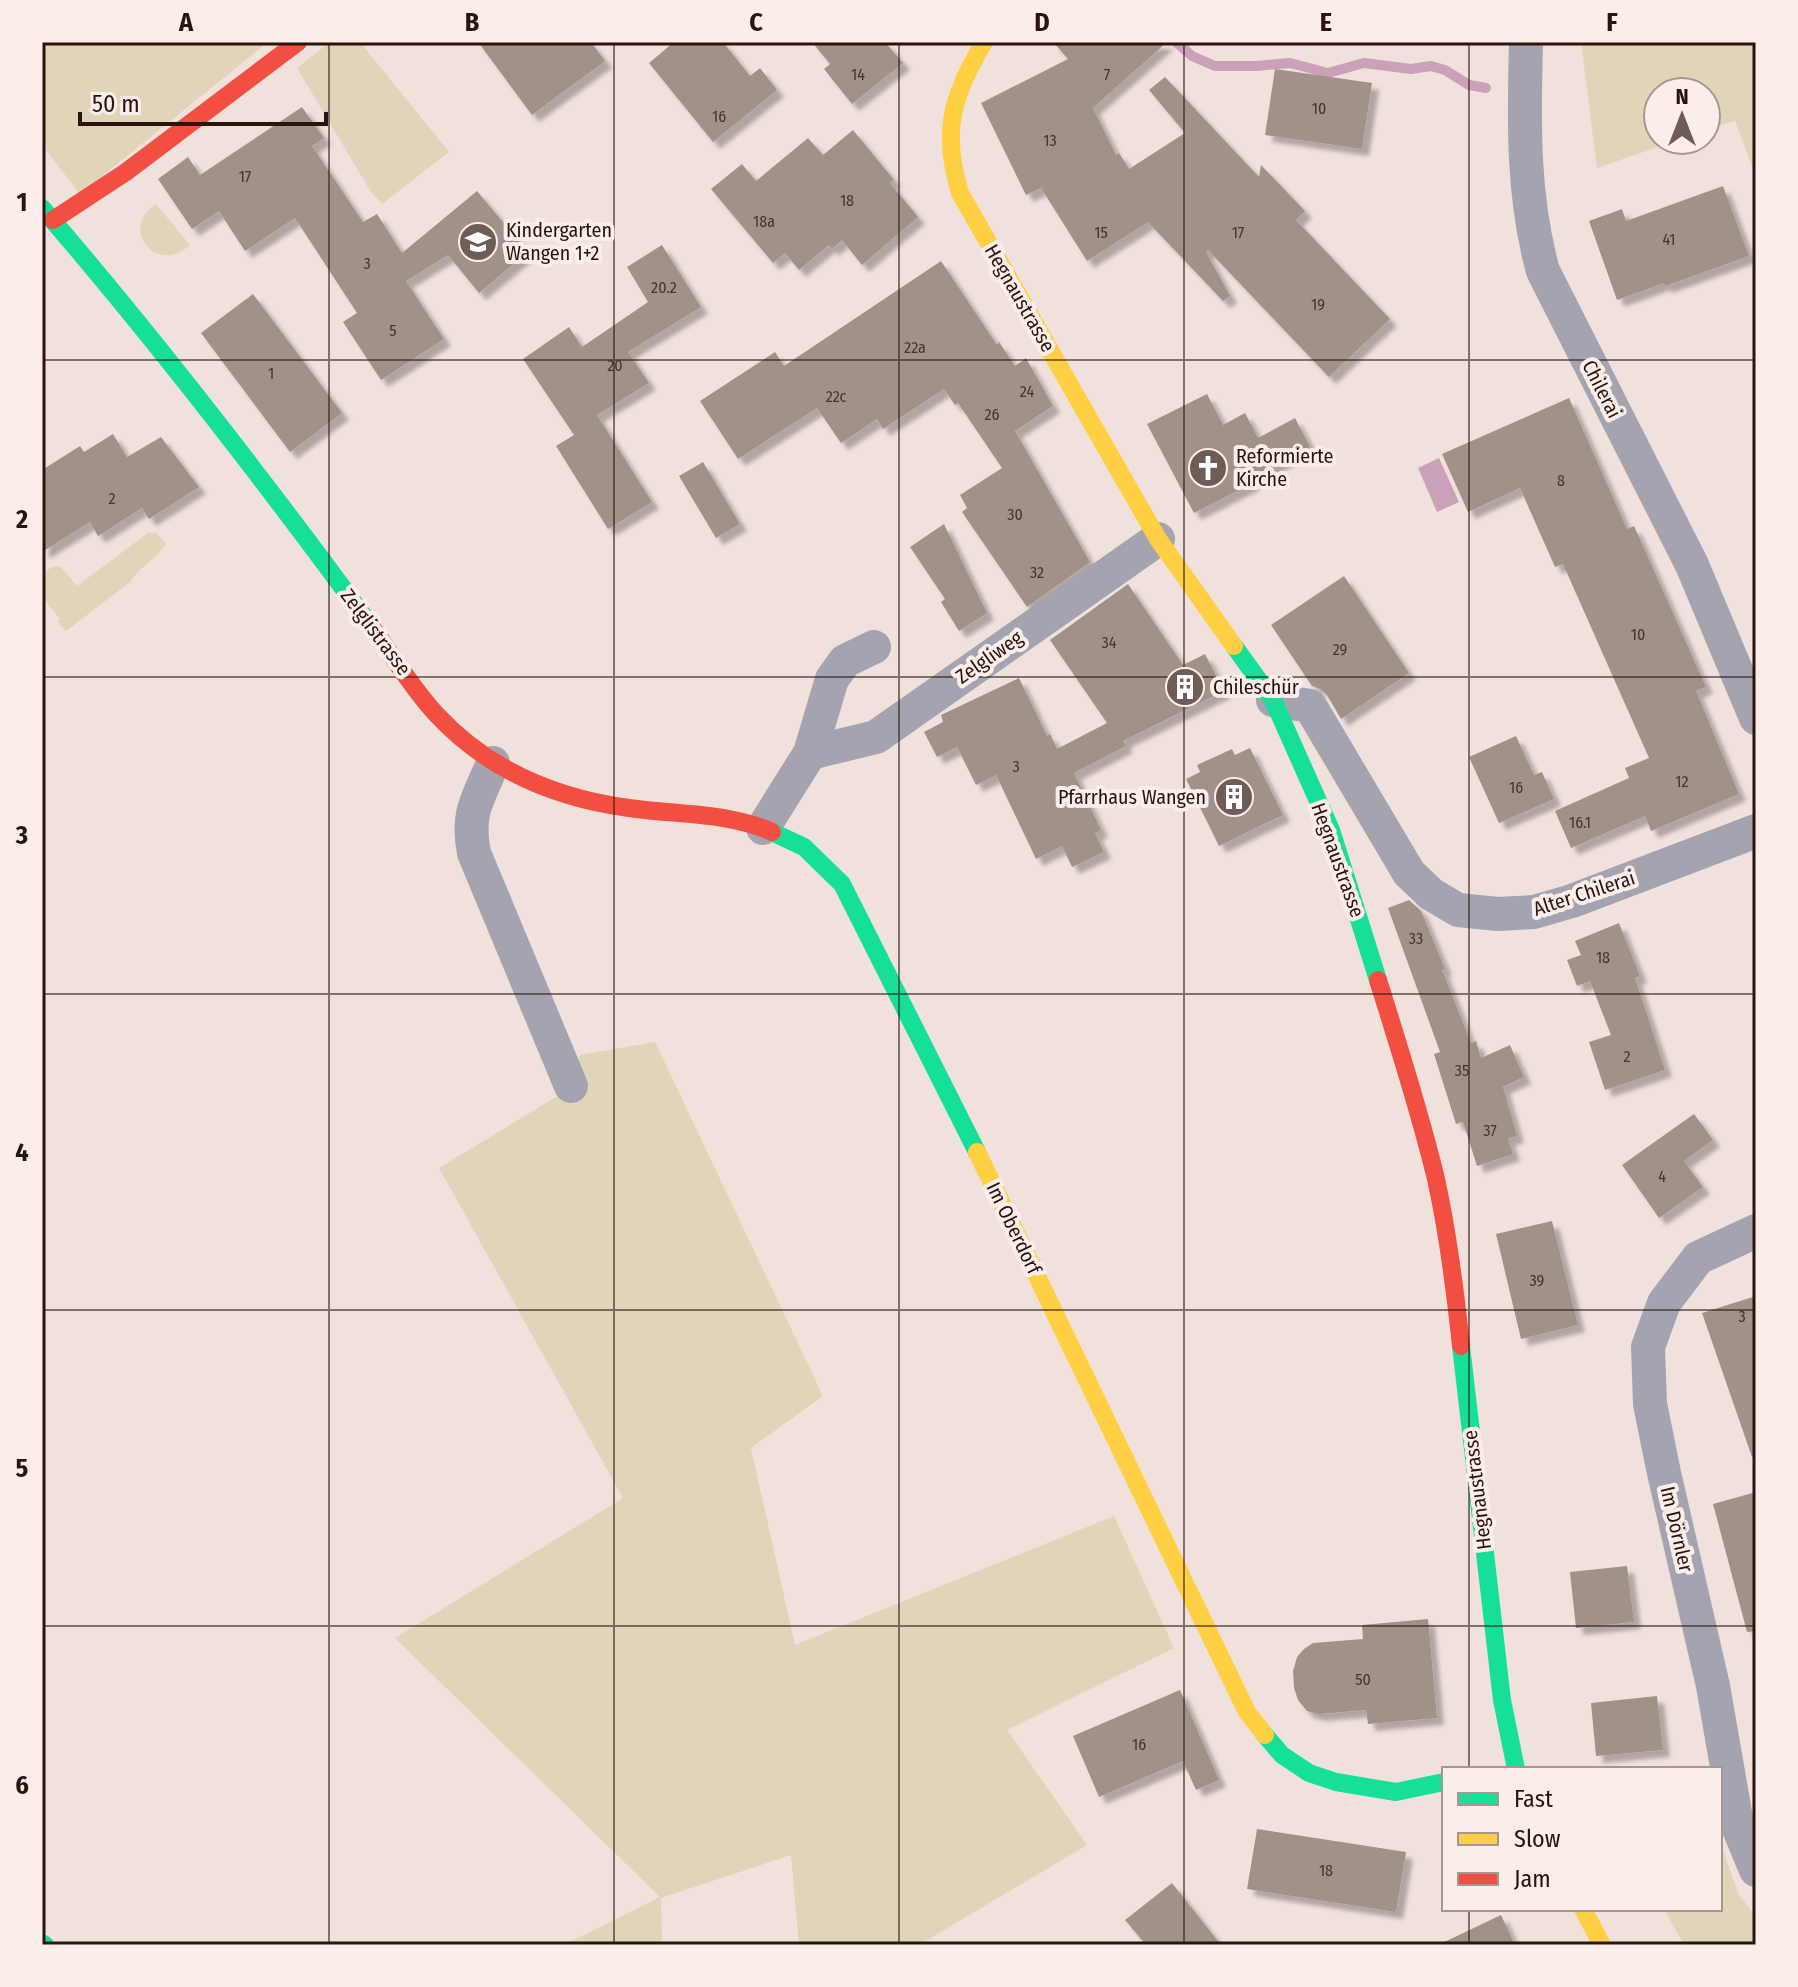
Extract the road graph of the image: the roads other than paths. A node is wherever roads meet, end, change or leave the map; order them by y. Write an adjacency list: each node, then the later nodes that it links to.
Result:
1 (298, 42): 4 (street)
2 (984, 42): 5 (street, Hegnaustrasse)
3 (1526, 42): 8 (street, Chilerai)
4 (46, 218): 10 (street, Zelglistrasse)
5 (1158, 539): 7 (street, Hegnaustrasse); 9 (street, Zelgliweg)
6 (874, 647): 9 (street)
7 (1273, 700): 12 (street, Alter Chilerai); 15 (street, Hegnaustrasse)
8 (1756, 718)
9 (810, 753): 11 (street)
10 (493, 763): 11 (street, Im Oberdorf); 13 (street)
11 (763, 828): 16 (street, Im Oberdorf)
12 (1756, 831)
13 (571, 1086)
14 (1756, 1231): 17 (street, Im Dörnler)
15 (1510, 1767)
16 (1442, 1782)
17 (1756, 1870)
18 (1584, 1911): 19 (street)
19 (1602, 1945)

